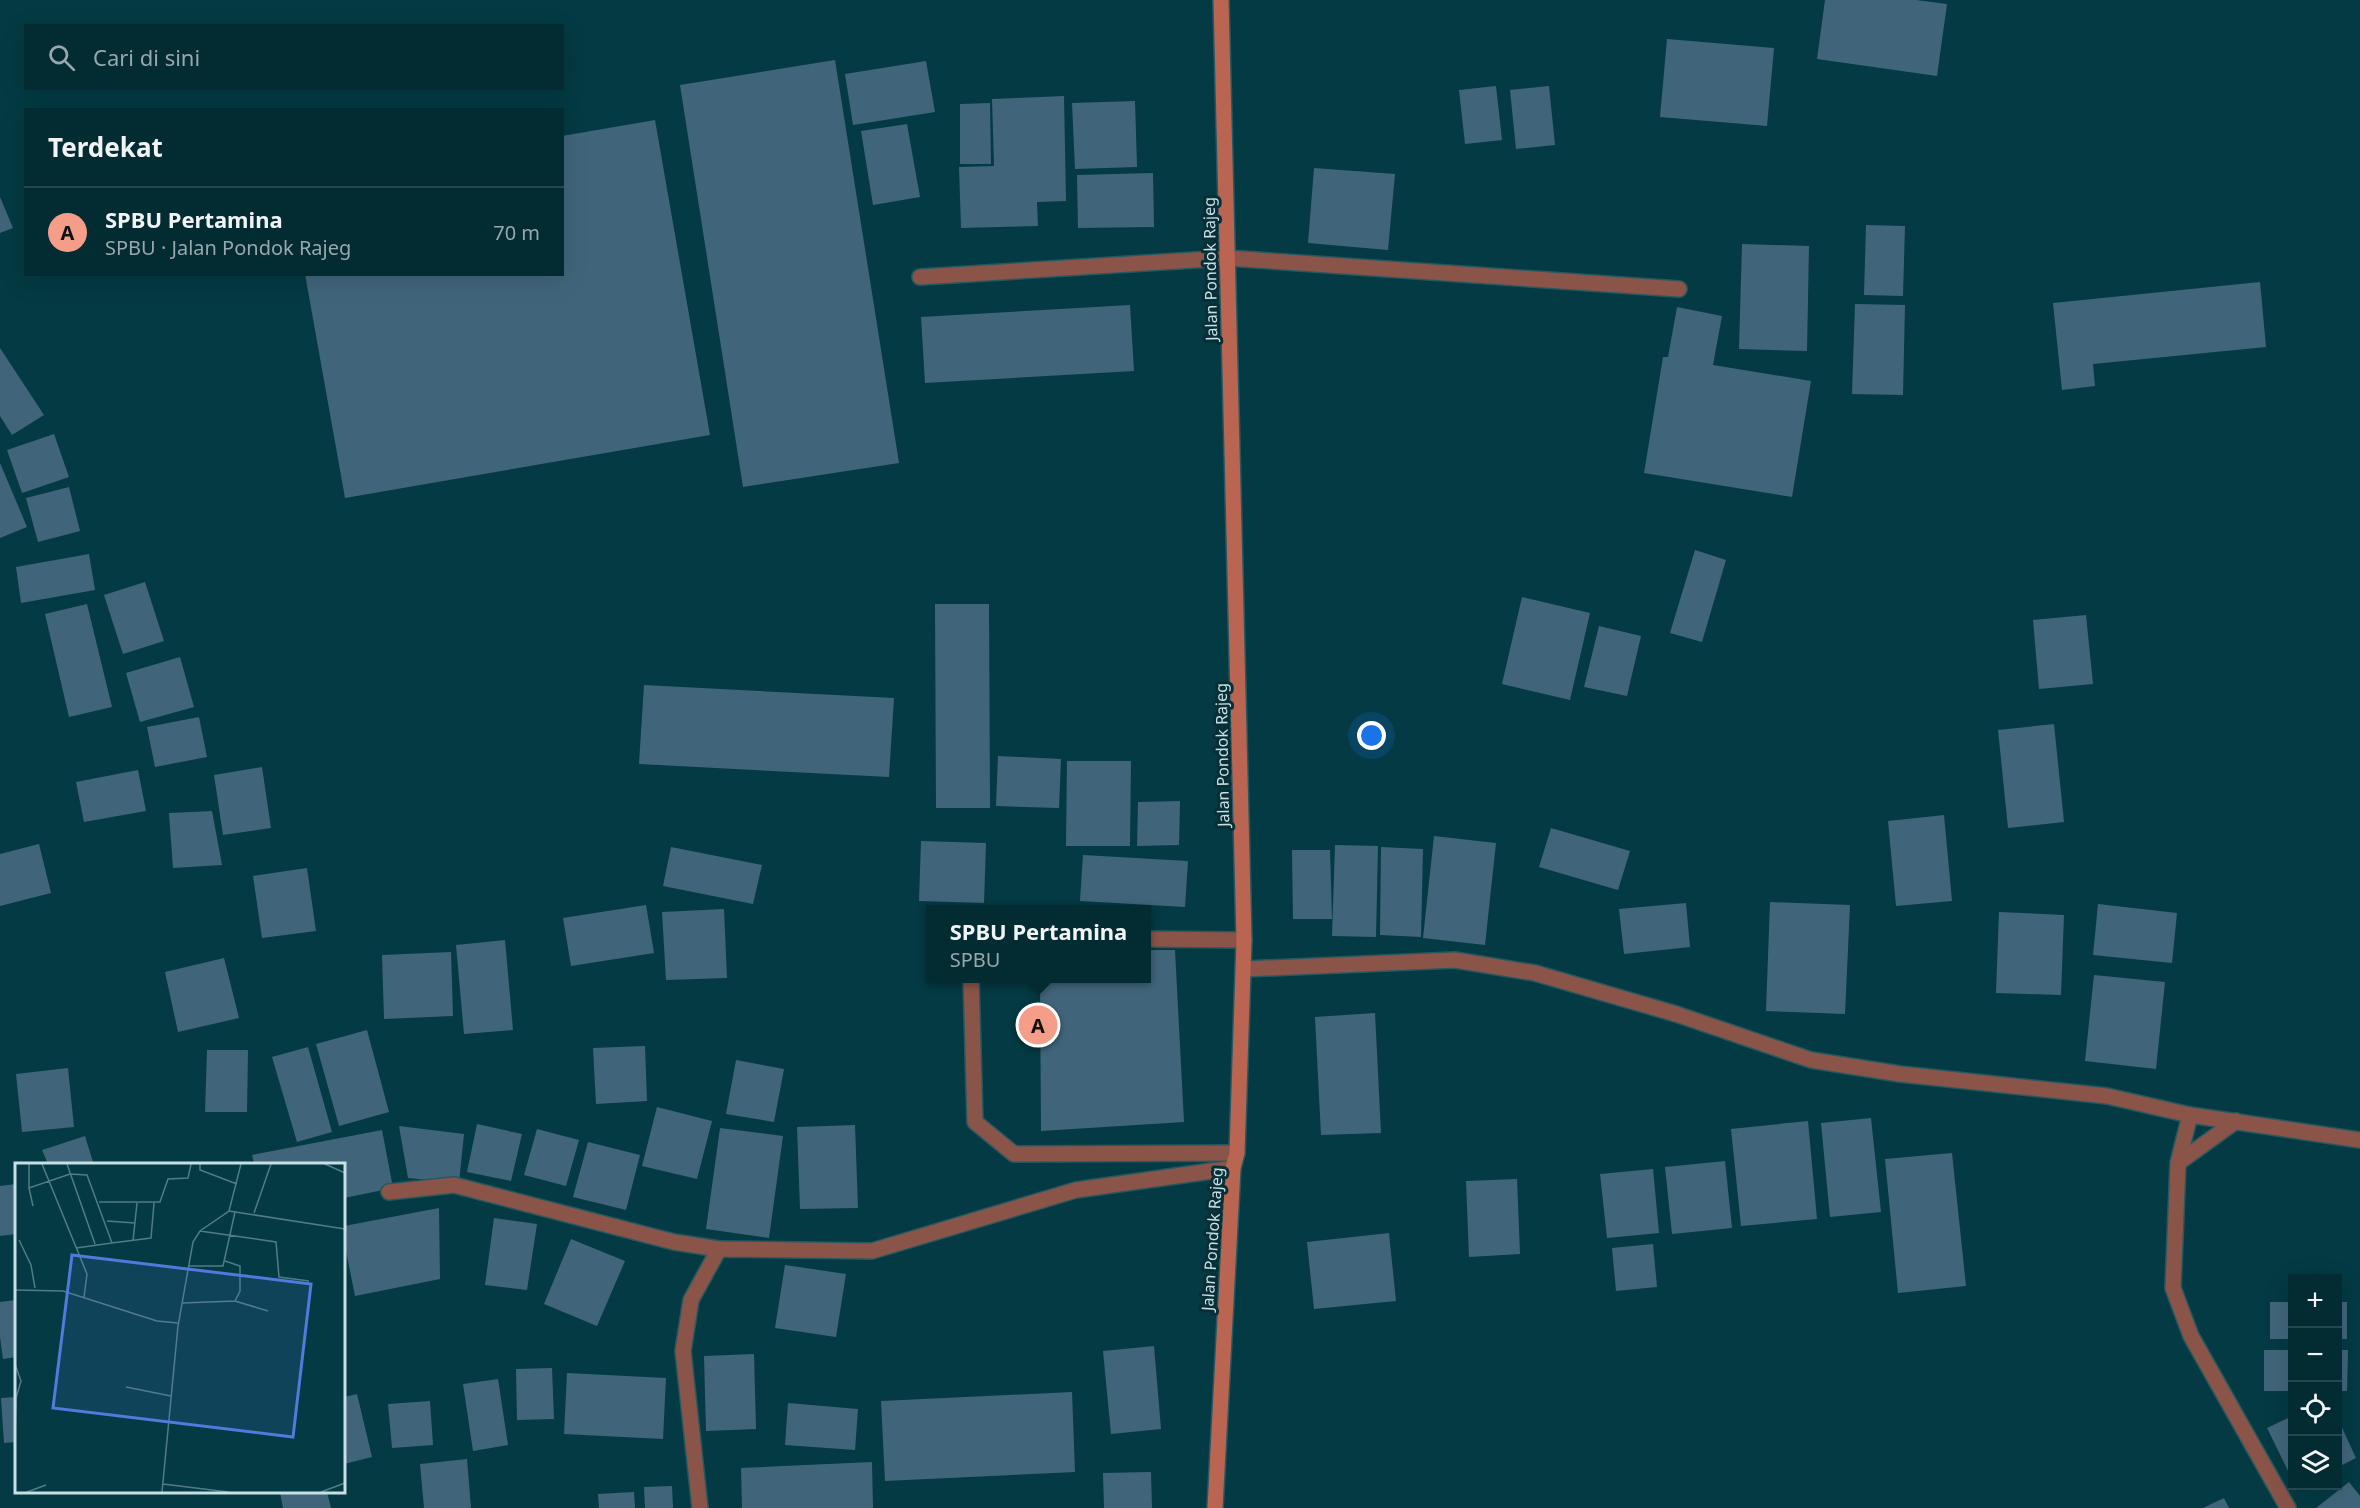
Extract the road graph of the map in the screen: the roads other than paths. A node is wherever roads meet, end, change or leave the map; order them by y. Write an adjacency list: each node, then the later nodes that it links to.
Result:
1 (1221, 0): 2 (main road, Jalan Pondok Rajeg)
2 (1227, 258): 3 (street); 4 (street); 6 (main road, Jalan Pondok Rajeg)
3 (920, 277)
4 (1679, 289)
5 (1151, 939): 6 (street)
6 (1244, 940): 7 (main road, Jalan Pondok Rajeg)
7 (1244, 969): 9 (street); 12 (main road, Jalan Pondok Rajeg)
8 (971, 983): 12 (street)
9 (2190, 1115): 10 (street); 13 (street)
10 (2236, 1121): 11 (street); 13 (street)
11 (2360, 1140)
12 (1235, 1160): 15 (street); 17 (main road, Jalan Pondok Rajeg)
13 (2178, 1163): 18 (street)
14 (389, 1192): 15 (street)
15 (719, 1249): 16 (street)
16 (700, 1508)
17 (1215, 1508)
18 (2288, 1508)

